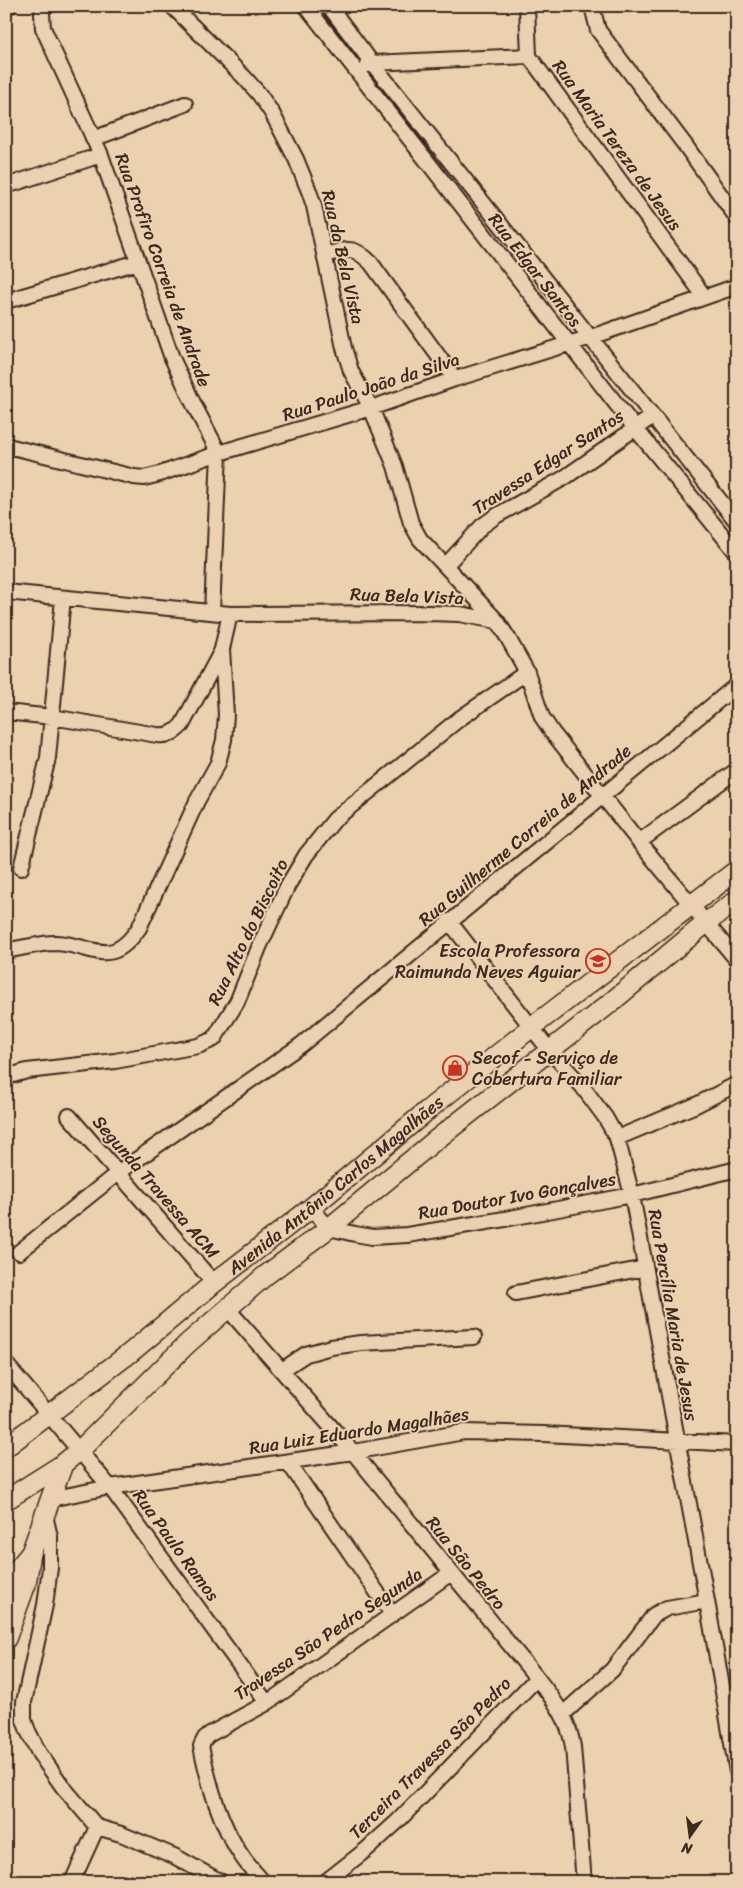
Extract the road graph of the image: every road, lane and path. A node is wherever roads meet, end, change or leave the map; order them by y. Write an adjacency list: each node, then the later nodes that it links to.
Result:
1 (43, 6): 11 (street, Rua Profiro Correia de Andrade)
2 (172, 6): 17 (street, Rua da Bela Vista)
3 (306, 6): 9 (street, Rua Edgar Santos)
4 (329, 6): 8 (street, Rua Edgar Santos)
5 (527, 6): 7 (street, Rua Maria Tereza de Jesus)
6 (592, 6): 16 (street)
7 (529, 56): 8 (street); 20 (street, Rua Maria Tereza de Jesus)
8 (372, 63): 9 (street); 14 (street, Rua Edgar Santos)
9 (355, 70): 15 (street, Rua Edgar Santos)
10 (185, 104): 11 (street)
11 (93, 139): 12 (street, Rua Profiro Correia de Andrade)
12 (101, 155): 13 (street); 18 (street, Rua Profiro Correia de Andrade)
13 (6, 186)
14 (478, 196): 15 (street); 22 (street, Rua Edgar Santos)
15 (463, 208): 23 (street, Rua Edgar Santos)
16 (737, 218)
17 (325, 255): 24 (street); 25 (street, Rua da Bela Vista)
18 (138, 262): 21 (street); 29 (street, Rua Profiro Correia de Andrade)
19 (737, 286): 20 (street, Rua Paulo João da Silva)
20 (704, 296): 22 (street, Rua Paulo João da Silva)
21 (6, 302)
22 (591, 338): 23 (street, Rua Paulo João da Silva); 26 (street, Rua Edgar Santos)
23 (569, 344): 24 (street, Rua Paulo João da Silva); 27 (street, Rua Edgar Santos)
24 (455, 379): 25 (street, Rua Paulo João da Silva)
25 (371, 408): 29 (street, Rua Paulo João da Silva); 32 (street, Rua da Bela Vista)
26 (653, 416): 27 (street, Travessa Edgar Santos); 30 (street, Rua Edgar Santos)
27 (635, 428): 31 (street, Rua Edgar Santos); 32 (street, Travessa Edgar Santos)
28 (9, 449): 29 (street, Rua Paulo João da Silva)
29 (219, 453): 35 (street)
30 (737, 522)
31 (737, 553)
32 (446, 565): 37 (street, Rua da Bela Vista)
33 (6, 592): 34 (street, Rua Bela Vista)
34 (63, 598): 35 (street, Rua Bela Vista); 42 (street)
35 (212, 612): 36 (street, Rua Bela Vista)
36 (230, 614): 37 (street, Rua Bela Vista); 38 (street)
37 (497, 621): 39 (street)
38 (222, 649): 42 (street); 52 (street)
39 (527, 672): 44 (street); 56 (street, Rua Alto do Biscoito)
40 (737, 685): 44 (street, Rua Guilherme Correia de Andrade)
41 (6, 712): 42 (street)
42 (52, 717): 46 (street)
43 (737, 770): 45 (street)
44 (602, 795): 45 (street); 50 (street, Rua Guilherme Correia de Andrade)
45 (639, 842): 49 (street)
46 (21, 868)
47 (737, 870): 49 (main road, Avenida Antônio Carlos Magalhães)
48 (737, 900): 51 (main road, Avenida Antônio Carlos Magalhães)
49 (690, 904): 51 (street); 54 (main road, Avenida Antônio Carlos Magalhães)
50 (449, 921): 54 (street, Rua Percília Maria de Jesus); 61 (street, Rua Guilherme Correia de Andrade)
51 (706, 923): 53 (street); 55 (main road, Avenida Antônio Carlos Magalhães)
52 (6, 951)
53 (737, 960)
54 (532, 1027): 55 (street, Rua Percília Maria de Jesus); 63 (main road, Avenida Antônio Carlos Magalhães)
55 (550, 1051): 59 (street, Rua Percília Maria de Jesus); 64 (main road, Avenida Antônio Carlos Magalhães)
56 (6, 1077)
57 (737, 1084): 59 (street)
58 (69, 1116): 61 (street, Segunda Travessa ACM)
59 (617, 1138): 62 (street, Rua Percília Maria de Jesus)
60 (737, 1169): 62 (street, Rua Doutor Ivo Gonçalves)
61 (119, 1172): 65 (street, Rua Guilherme Correia de Andrade); 67 (street, Segunda Travessa ACM)
62 (632, 1195): 64 (street, Rua Doutor Ivo Gonçalves); 66 (street, Rua Percília Maria de Jesus)
63 (311, 1208): 64 (street); 67 (main road, Avenida Antônio Carlos Magalhães)
64 (329, 1228): 69 (main road, Avenida Antônio Carlos Magalhães)
65 (19, 1252)
66 (645, 1268): 68 (street); 74 (street, Rua Percília Maria de Jesus)
67 (214, 1283): 73 (main road, Avenida Antônio Carlos Magalhães)
68 (516, 1293)
69 (228, 1308): 72 (street, Rua São Pedro); 77 (main road, Avenida Antônio Carlos Magalhães)
70 (474, 1337): 72 (street)
71 (6, 1364): 73 (street, Rua Paulo Ramos)
72 (282, 1370): 78 (street, Rua São Pedro)
73 (48, 1415): 76 (main road, Avenida Antônio Carlos Magalhães); 77 (street, Rua Paulo Ramos)
74 (677, 1441): 75 (street, Rua Luiz Eduardo Magalhães); 78 (street, Rua Luiz Eduardo Magalhães); 87 (street, Rua Percília Maria de Jesus)
75 (737, 1444)
76 (6, 1447)
77 (80, 1450): 80 (main road, Avenida Antônio Carlos Magalhães); 81 (street, Rua Paulo Ramos)
78 (353, 1452): 79 (street, Rua Luiz Eduardo Magalhães); 85 (street, Rua São Pedro)
79 (288, 1462): 81 (street, Rua Luiz Eduardo Magalhães); 88 (street)
80 (63, 1464): 82 (main road, Avenida Antônio Carlos Magalhães); 83 (main road)
81 (110, 1487): 83 (street, Rua Luiz Eduardo Magalhães); 91 (street, Rua Paulo Ramos)
82 (6, 1500)
83 (48, 1507): 84 (main road); 94 (street)
84 (31, 1553): 86 (main road); 89 (main road)
85 (450, 1573): 88 (street, Travessa São Pedro Segunda); 90 (street, Rua São Pedro)
86 (6, 1592)
87 (707, 1601): 92 (street); 93 (street, Rua Percília Maria de Jesus)
88 (392, 1614): 91 (street, Travessa São Pedro Segunda)
89 (6, 1639)
90 (537, 1678): 92 (street, Rua São Pedro); 98 (street, Terceira Travessa São Pedro)
91 (267, 1703): 97 (street, Travessa São Pedro Segunda)
92 (563, 1714): 99 (street, Rua São Pedro)
93 (737, 1772)
94 (97, 1827): 95 (street); 96 (street)
95 (72, 1882)
96 (220, 1882)
97 (263, 1882)
98 (326, 1882)
99 (584, 1882)

